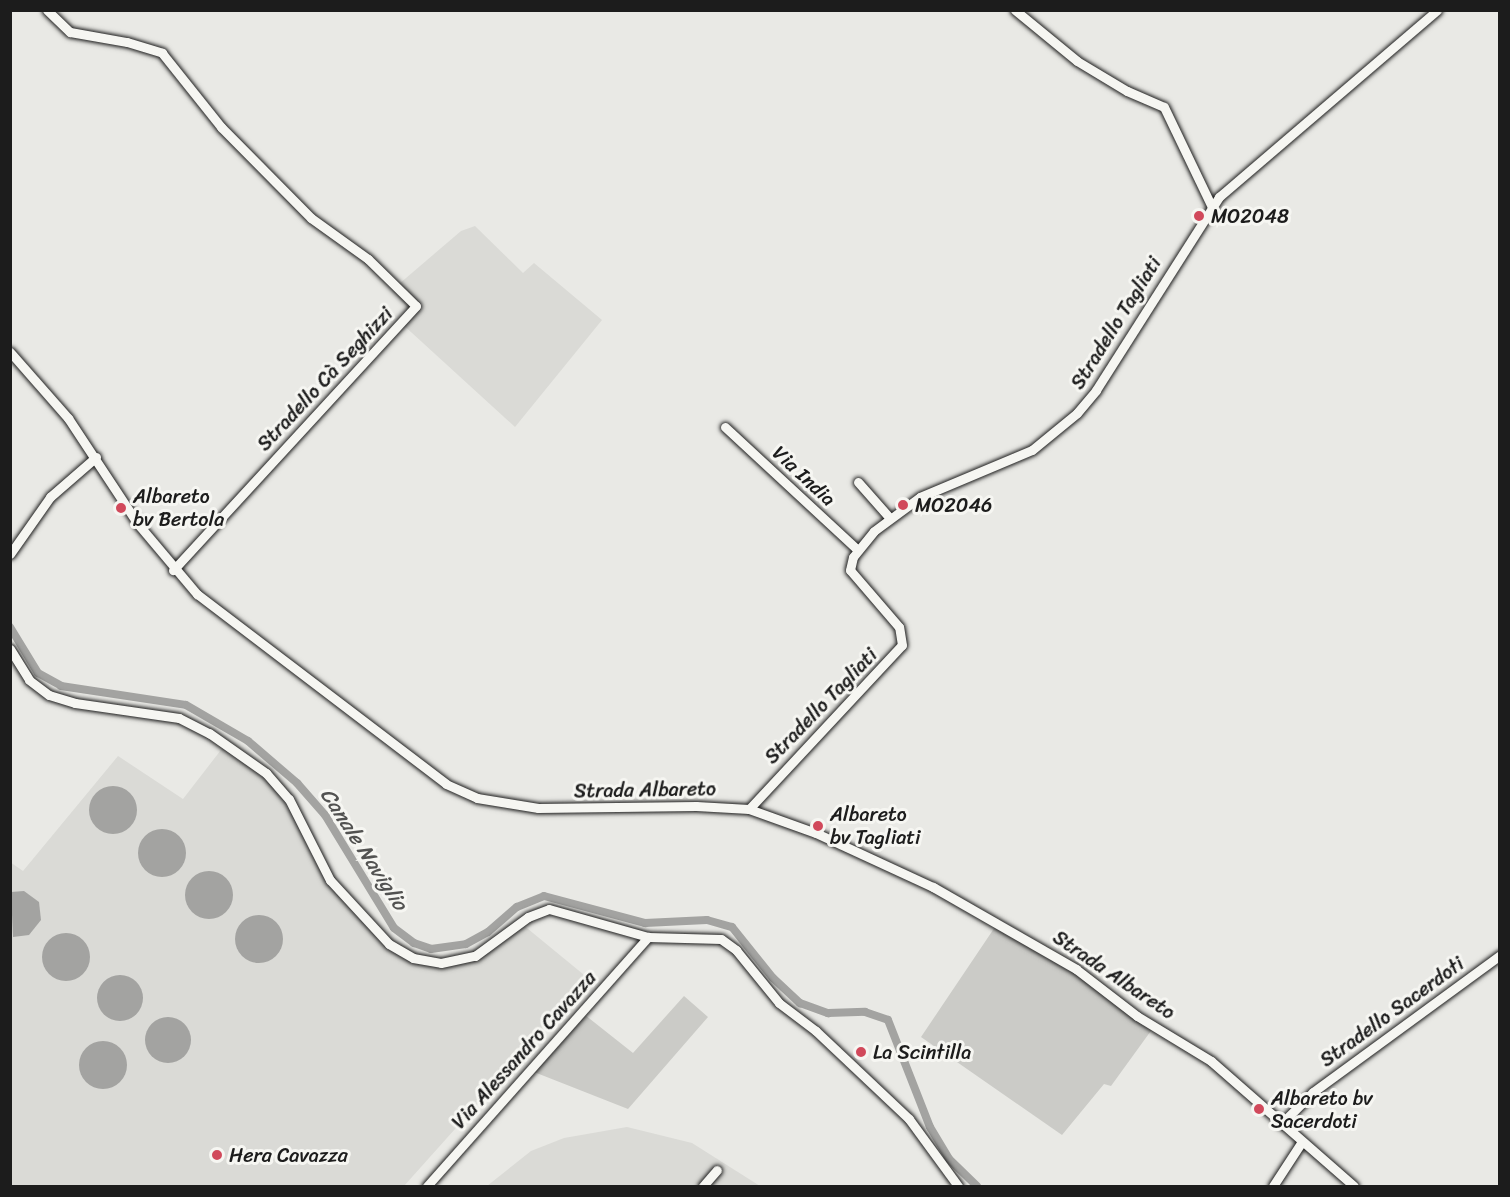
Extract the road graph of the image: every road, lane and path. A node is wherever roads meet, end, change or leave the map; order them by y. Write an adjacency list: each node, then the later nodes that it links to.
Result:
1 (47, 10): 12 (street, Stradello Cà Seghizzi)
2 (1015, 10): 4 (street)
3 (1437, 10): 4 (street, Stradello Tagliati)
4 (1212, 207): 9 (street, Stradello Tagliati)
5 (10, 352): 7 (street, Strada Albareto)
6 (725, 427): 10 (street, Via India)
7 (96, 457): 11 (street); 12 (street, Strada Albareto)
8 (858, 482): 9 (street)
9 (889, 518): 10 (street, Stradello Tagliati)
10 (858, 550): 14 (street, Stradello Tagliati)
11 (10, 554)
12 (173, 570): 14 (street, Strada Albareto)
13 (10, 649): 15 (street)
14 (749, 809): 17 (street, Strada Albareto)
15 (648, 937): 20 (street, Via Alessandro Cavazza); 22 (street)
16 (1500, 955): 17 (street, Stradello Sacerdoti)
17 (1281, 1124): 18 (street, Strada Albareto)
18 (1301, 1143): 23 (street); 24 (street, Strada Albareto)
19 (717, 1170): 21 (street)
20 (427, 1186)
21 (703, 1186)
22 (958, 1186)
23 (1273, 1186)
24 (1353, 1186)

